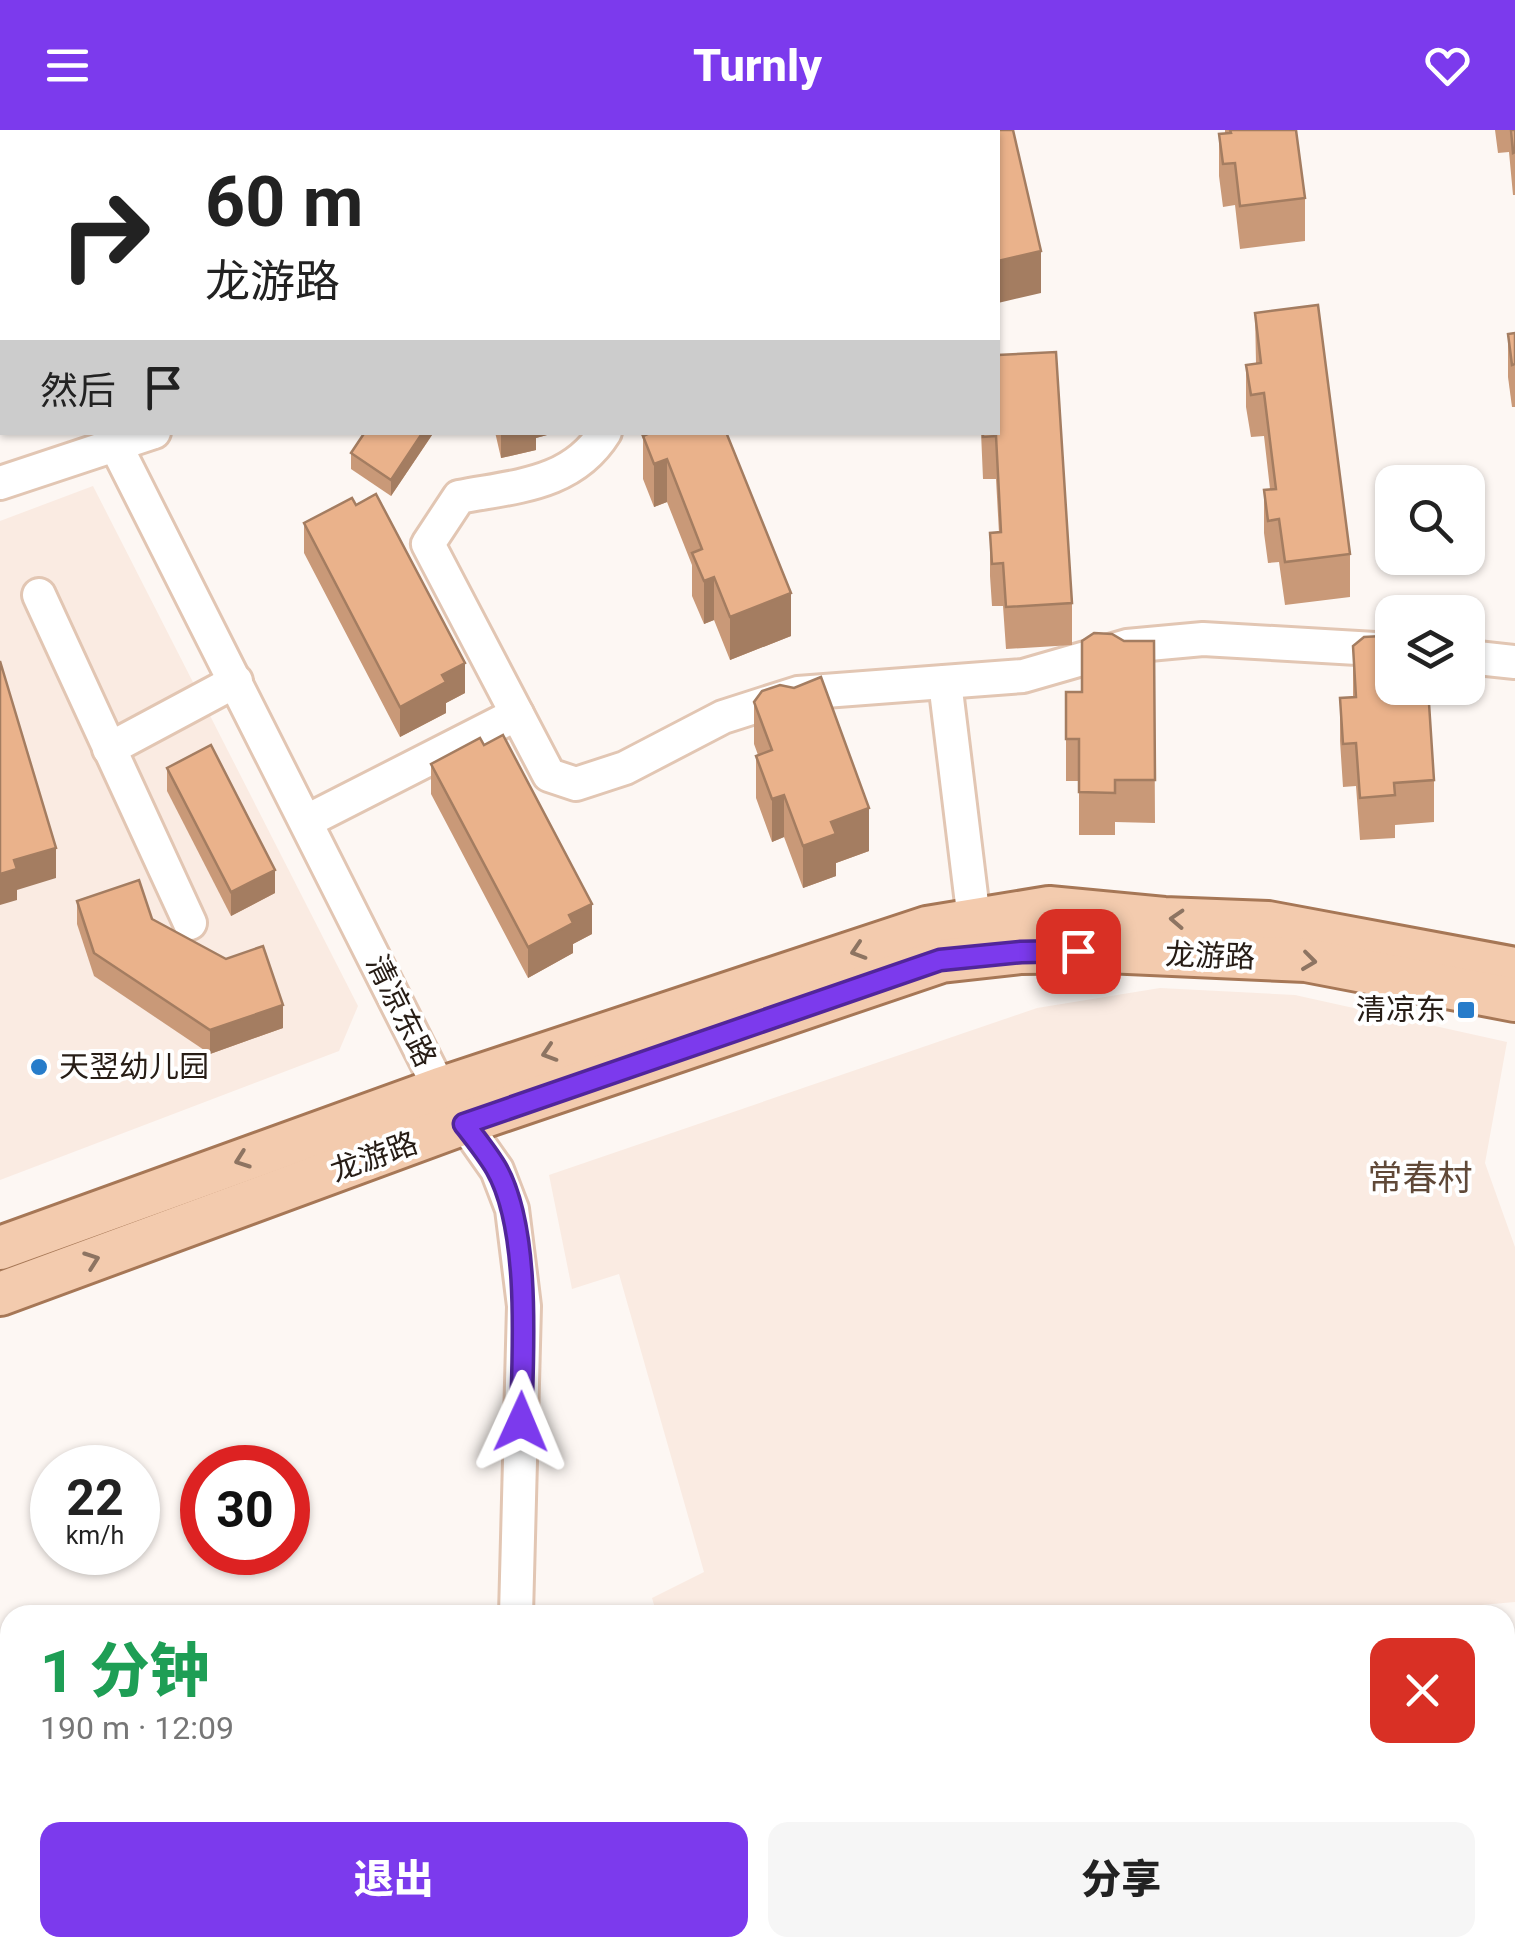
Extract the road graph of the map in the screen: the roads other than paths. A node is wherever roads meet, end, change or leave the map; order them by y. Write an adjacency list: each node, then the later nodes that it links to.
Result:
1 (144, 435): 3 (street)
2 (603, 435): 11 (street)
3 (115, 444): 4 (street); 9 (street, 清凉东路)
4 (0, 483)
5 (39, 595): 12 (street)
6 (1375, 649): 10 (street)
7 (1485, 659): 8 (street)
8 (1515, 662)
9 (236, 681): 12 (street); 13 (street, 清凉东路)
10 (945, 682): 11 (street); 14 (street)
11 (517, 714): 13 (street)
12 (109, 749): 15 (street)
13 (307, 821): 18 (street, 清凉东路)
14 (974, 920): 16 (main road, 龙游路, one-way to 14); 18 (main road, 龙游路, one-way to 18)
15 (190, 923)
16 (1515, 969)
17 (1515, 1000): 19 (main road, 龙游路, one-way to 17)
18 (440, 1089): 19 (street, 清凉东路); 20 (main road, 龙游路, one-way to 20)
19 (464, 1124): 21 (main road, 龙游路, one-way to 19); 22 (street, 清凉东路)
20 (0, 1248)
21 (0, 1294)
22 (516, 1605)

